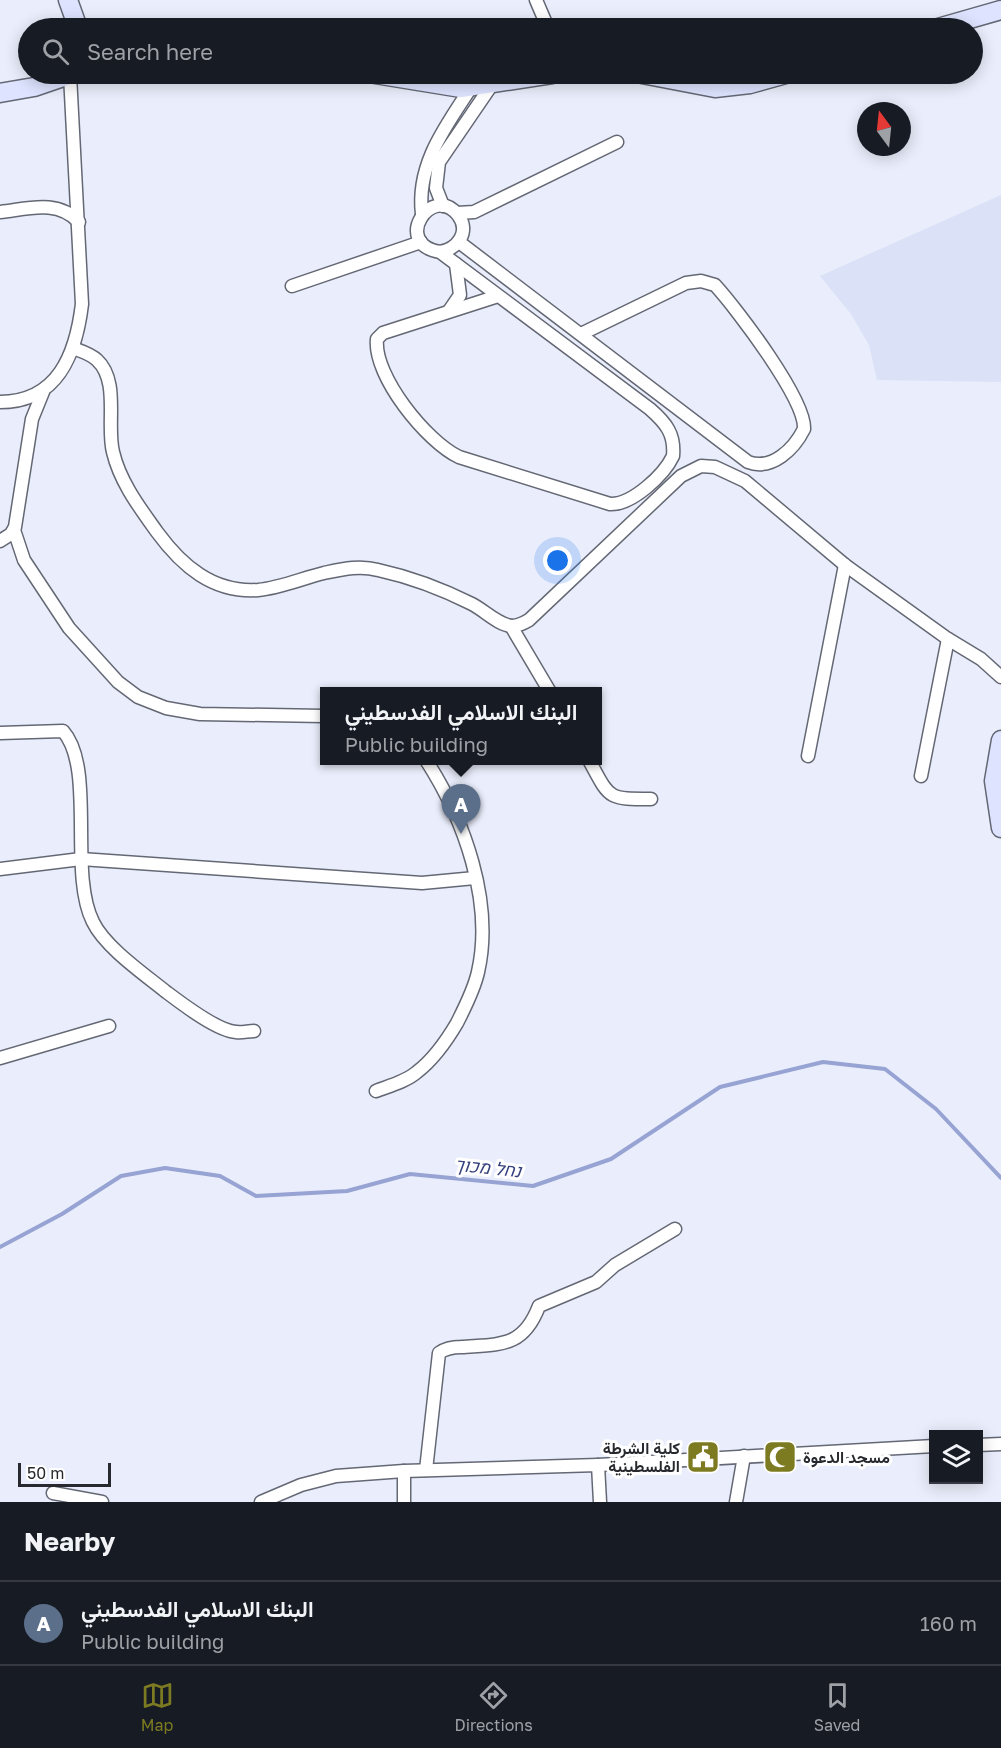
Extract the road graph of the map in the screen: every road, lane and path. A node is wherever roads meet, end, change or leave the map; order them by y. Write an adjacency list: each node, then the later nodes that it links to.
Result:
1 (68, 0): 4 (street)
2 (536, 0): 5 (street)
3 (1001, 10): 6 (street)
4 (74, 18)
5 (544, 18)
6 (973, 18)
7 (43, 84): 15 (street)
8 (72, 84): 17 (street)
9 (435, 84): 14 (street)
10 (486, 84): 14 (street)
11 (492, 84): 19 (street)
12 (694, 84): 13 (street)
13 (750, 84)
14 (472, 86): 22 (street)
15 (0, 93)
16 (617, 142): 21 (street)
17 (78, 194): 18 (street); 23 (street)
18 (49, 206): 20 (street); 23 (street)
19 (443, 206): 21 (street); 22 (street)
20 (0, 212)
21 (457, 213): 25 (street)
22 (422, 214): 24 (street)
23 (79, 222): 32 (street)
24 (421, 242): 26 (street); 28 (street)
25 (459, 242): 26 (street); 31 (street)
26 (440, 252): 27 (street)
27 (456, 264): 29 (street); 30 (street)
28 (292, 286)
29 (498, 296): 30 (street); 30 (street)
30 (449, 311)
31 (581, 334): 31 (street)
32 (73, 348): 33 (street); 38 (street)
33 (43, 392): 34 (street); 35 (street)
34 (0, 402)
35 (14, 530): 36 (street); 42 (street)
36 (0, 541)
37 (845, 565): 38 (street); 39 (street); 45 (street)
38 (511, 626): 41 (street)
39 (948, 639): 40 (street); 48 (street)
40 (1001, 677)
41 (547, 687)
42 (320, 716)
43 (0, 733): 51 (street)
44 (1001, 740): 50 (street)
45 (808, 756)
46 (429, 765): 53 (street)
47 (592, 765): 49 (street)
48 (921, 776)
49 (651, 799)
50 (1001, 828)
51 (81, 859): 52 (street); 53 (street); 55 (street)
52 (0, 869)
53 (475, 878): 57 (street)
54 (109, 1026): 56 (street)
55 (254, 1031)
56 (0, 1058)
57 (376, 1091)
58 (675, 1229): 64 (street)
59 (1001, 1444): 60 (street)
60 (983, 1445)
61 (929, 1446): 62 (street)
62 (744, 1456): 63 (street); 71 (street)
63 (598, 1465): 64 (street); 70 (street)
64 (426, 1470): 65 (street)
65 (404, 1471): 68 (street); 69 (street)
66 (53, 1494): 67 (street)
67 (102, 1502)
68 (261, 1502)
69 (404, 1502)
70 (600, 1502)
71 (736, 1502)

